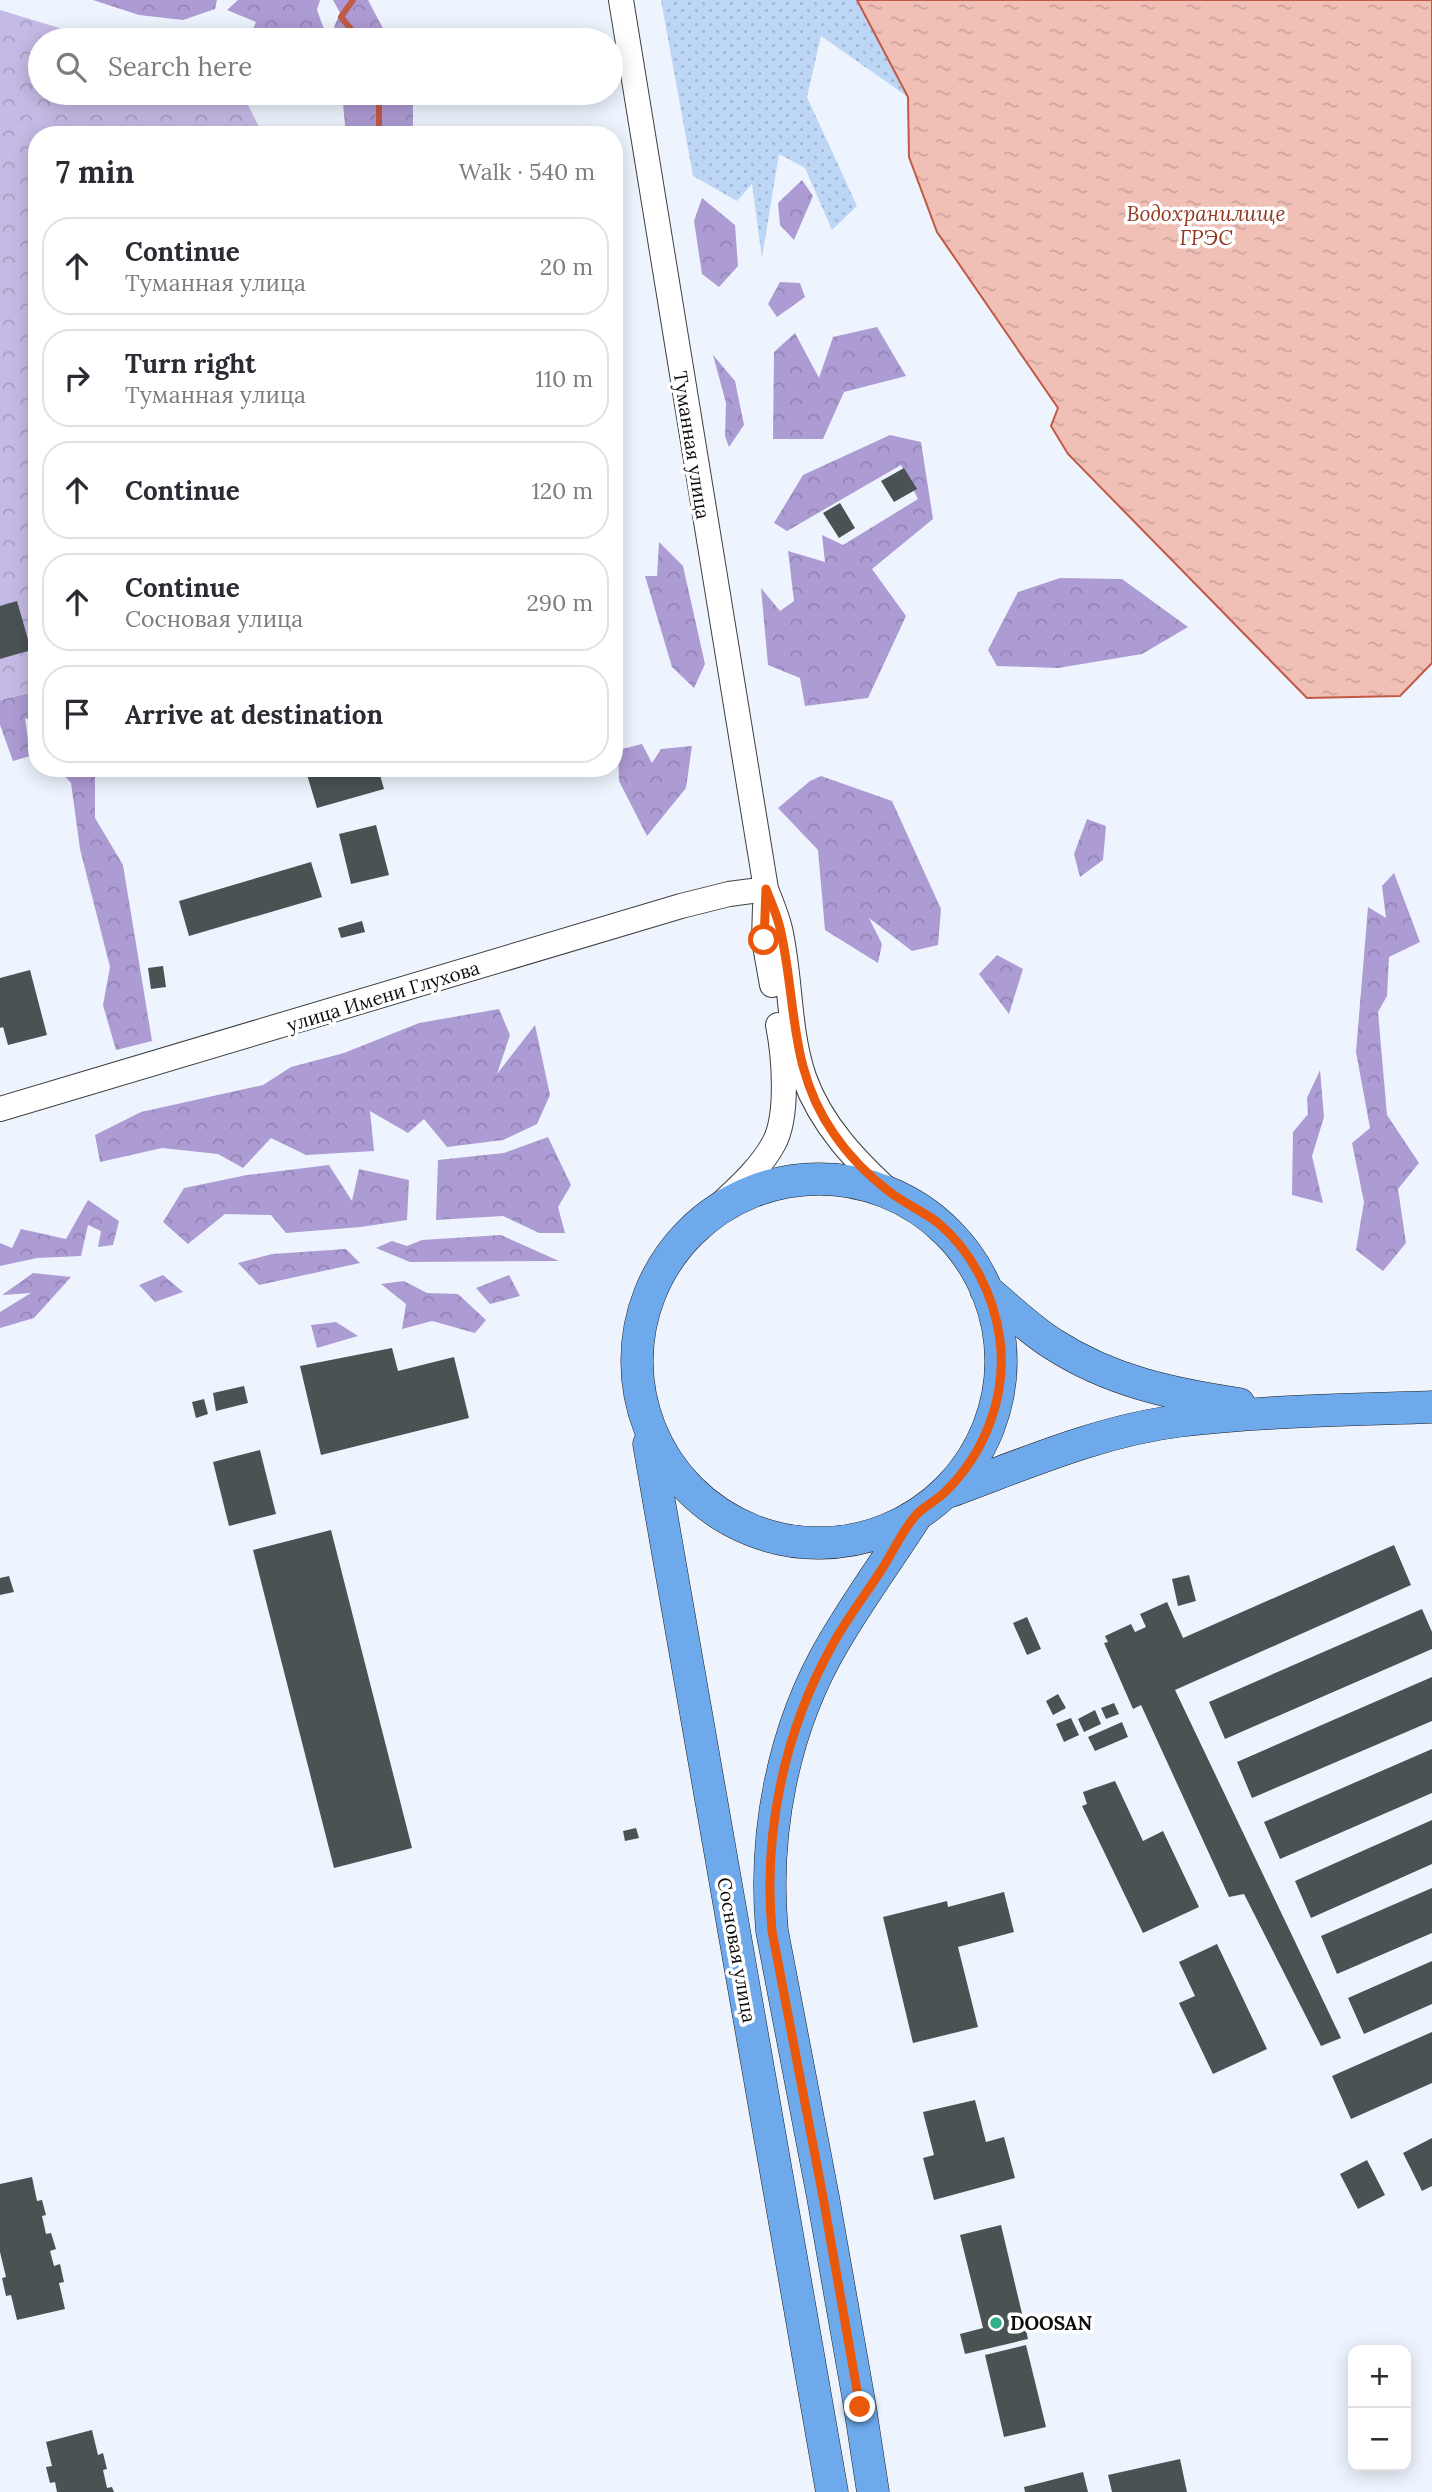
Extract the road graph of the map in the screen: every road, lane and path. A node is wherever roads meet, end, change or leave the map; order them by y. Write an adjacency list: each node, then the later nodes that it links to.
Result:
1 (621, 0): 2 (street, Туманная улица)
2 (766, 889): 3 (street, улица Имени Глухова); 4 (street, Туманная улица); 5 (street, Туманная улица)
3 (0, 1109)
4 (893, 1195): 5 (main road); 6 (main road)
5 (704, 1220): 8 (main road)
6 (986, 1290): 9 (main road); 10 (main road)
7 (1432, 1406): 9 (main road)
8 (643, 1408): 11 (main road); 12 (main road, Сосновая улица)
9 (1300, 1412): 10 (main road)
10 (944, 1494): 11 (main road)
11 (917, 1515): 13 (main road, Сосновая улица)
12 (832, 2492)
13 (873, 2492)

